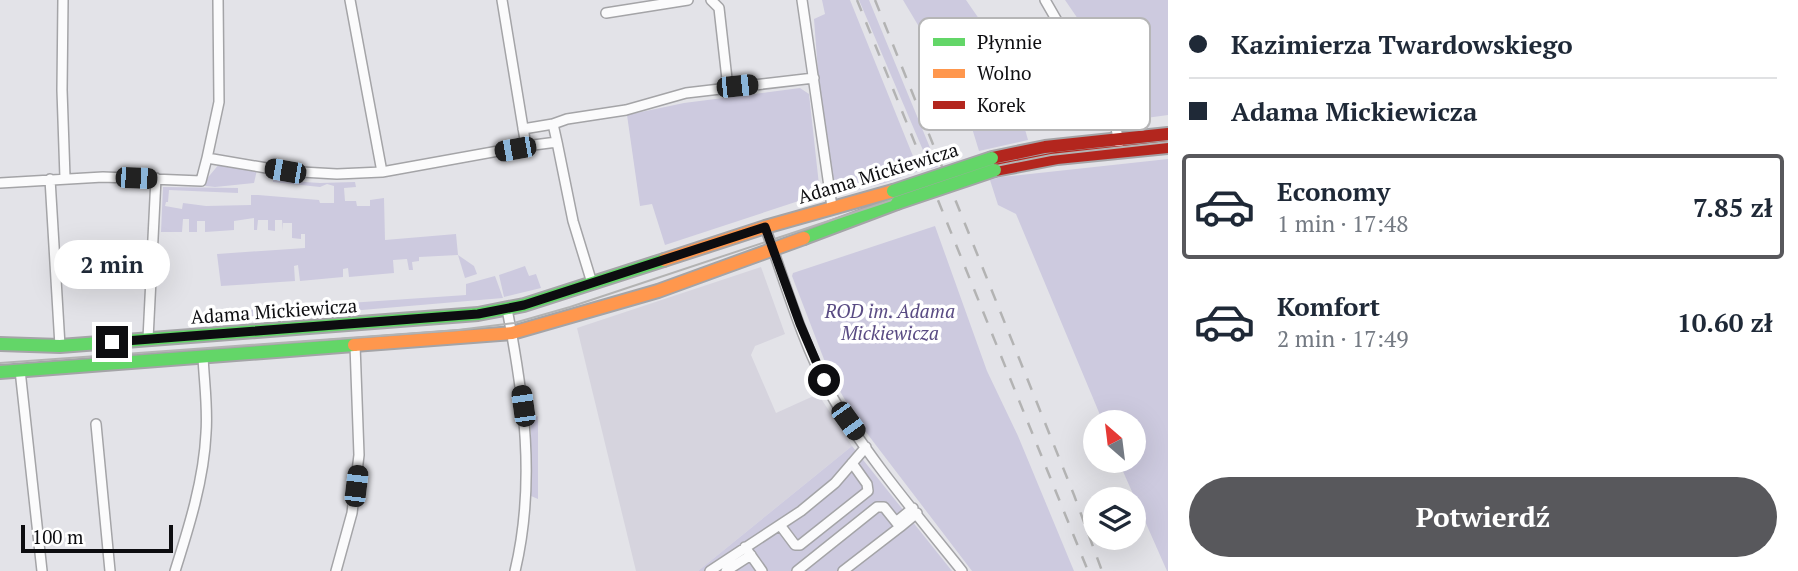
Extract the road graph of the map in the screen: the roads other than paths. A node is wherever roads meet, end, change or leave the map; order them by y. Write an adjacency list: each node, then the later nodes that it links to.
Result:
1 (63, 0): 23 (street)
2 (218, 0): 21 (street)
3 (350, 0): 22 (street)
4 (502, 0): 14 (street)
5 (688, 0): 9 (street)
6 (711, 0): 12 (street)
7 (802, 0): 11 (street)
8 (1045, 0): 10 (street)
9 (606, 13)
10 (1056, 18)
11 (814, 78): 12 (street); 28 (street)
12 (728, 88): 13 (street)
13 (554, 124): 14 (street); 17 (street)
14 (523, 129): 18 (street)
15 (1115, 130): 19 (street)
16 (1168, 134): 19 (street, Adama Mickiewicza)
17 (557, 142): 18 (street); 31 (street)
18 (526, 146): 22 (street)
19 (1119, 146): 20 (street, Adama Mickiewicza); 27 (street, Adama Mickiewicza, bridge)
20 (1168, 147)
21 (207, 158): 22 (street); 24 (street)
22 (382, 172)
23 (65, 178): 24 (street); 25 (street)
24 (156, 178): 34 (street)
25 (50, 179): 26 (street); 37 (street)
26 (0, 183)
27 (895, 197): 28 (street, Adama Mickiewicza); 30 (street, Adama Mickiewicza)
28 (832, 207): 29 (street, Adama Mickiewicza)
29 (765, 227): 30 (street); 31 (street, Adama Mickiewicza)
30 (774, 251): 33 (street, Adama Mickiewicza); 42 (street)
31 (592, 283): 32 (street, Adama Mickiewicza)
32 (507, 309): 33 (street); 34 (street, Adama Mickiewicza)
33 (512, 333): 36 (street, Adama Mickiewicza); 52 (street)
34 (148, 340): 37 (street, Adama Mickiewicza)
35 (0, 344): 37 (street, Adama Mickiewicza)
36 (355, 345): 38 (street, Adama Mickiewicza); 51 (street)
37 (60, 346)
38 (202, 356): 39 (street, Adama Mickiewicza); 50 (street)
39 (20, 370): 40 (street, Adama Mickiewicza); 48 (street)
40 (0, 372)
41 (96, 424): 49 (street)
42 (866, 447): 43 (street); 44 (street)
43 (852, 463): 46 (street); 46 (street)
44 (915, 511): 45 (street); 58 (street)
45 (898, 524): 56 (street); 57 (street)
46 (780, 525): 47 (street)
47 (748, 551): 53 (street); 54 (street); 55 (street)
48 (42, 571)
49 (110, 571)
50 (175, 571)
51 (336, 571)
52 (515, 571)
53 (710, 571)
54 (726, 571)
55 (762, 571)
56 (797, 571)
57 (843, 571)
58 (962, 571)

